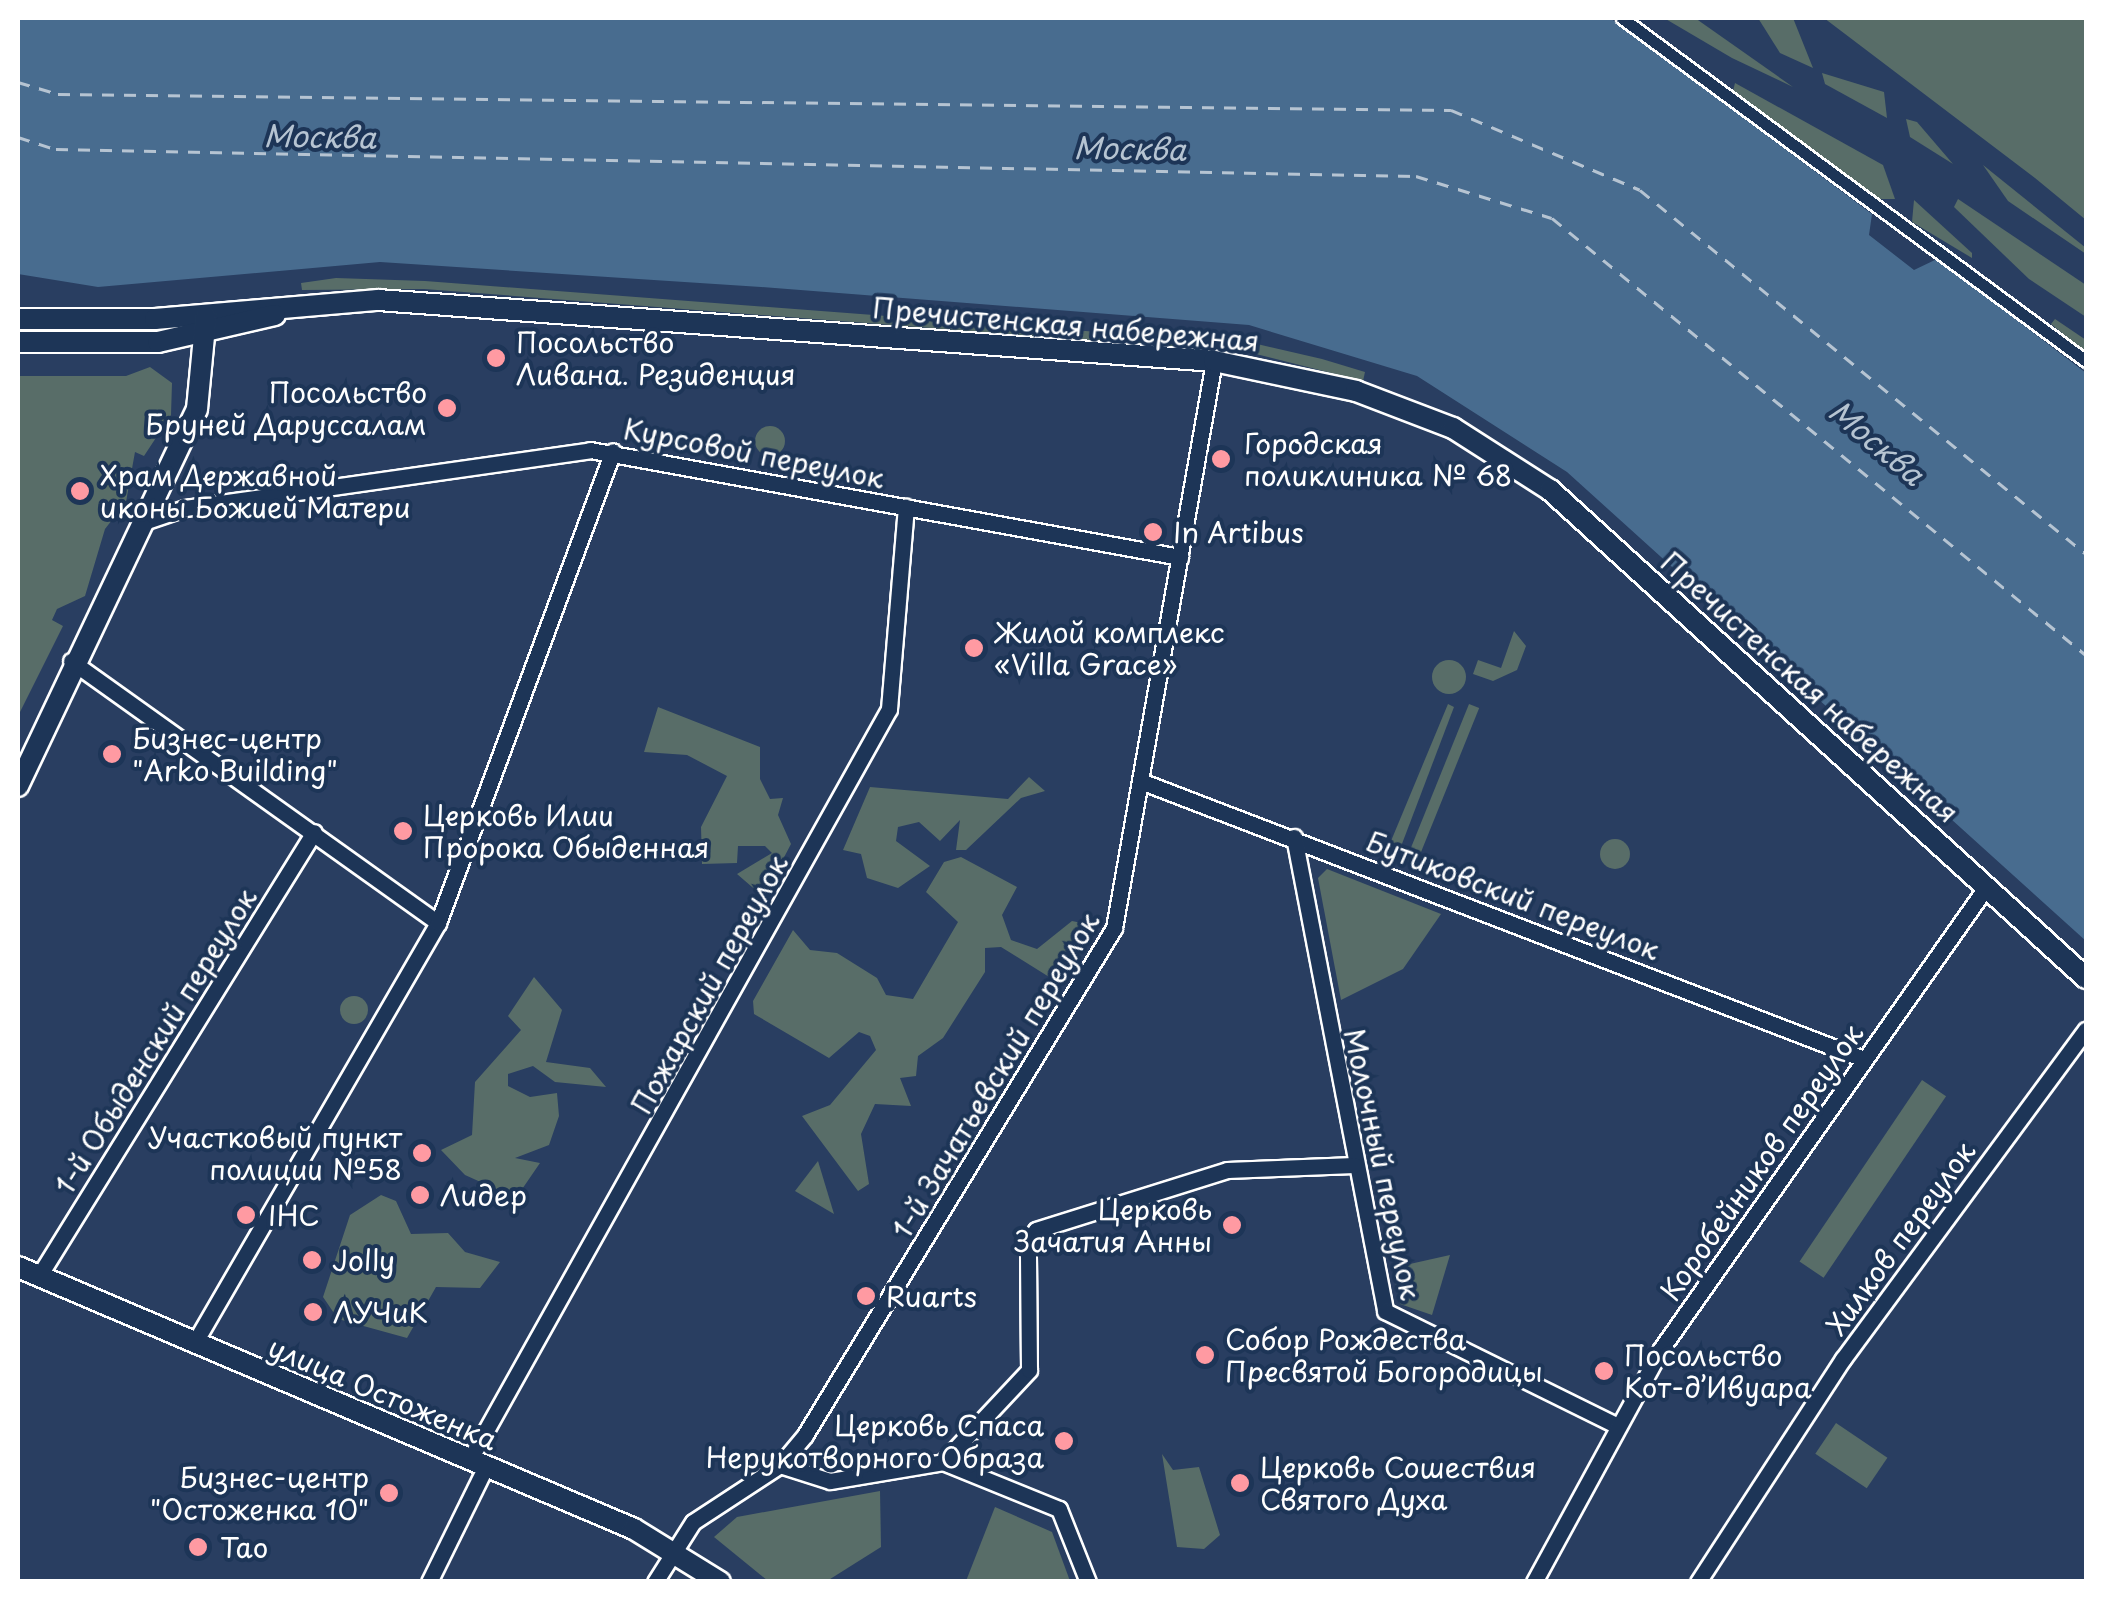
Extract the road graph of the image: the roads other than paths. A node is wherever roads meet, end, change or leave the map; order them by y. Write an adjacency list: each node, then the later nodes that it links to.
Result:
1 (1622, 18): 6 (street)
2 (18, 318): 3 (main road, Пречистенская набережная)
3 (207, 325): 4 (main road, Пречистенская набережная); 5 (main road, Пречистенская набережная); 9 (main road)
4 (18, 342)
5 (1214, 361): 10 (street, 1-й Зачатьевский переулок); 18 (main road, Пречистенская набережная)
6 (2086, 361)
7 (613, 451): 8 (street, Курсовой переулок); 9 (street, Курсовой переулок); 19 (street)
8 (906, 507): 10 (street, Курсовой переулок); 29 (street, Пожарский переулок)
9 (141, 523): 11 (main road)
10 (1180, 557): 14 (street, 1-й Зачатьевский переулок)
11 (72, 661): 12 (main road); 16 (street)
12 (32, 741): 13 (main road); 15 (main road)
13 (18, 763)
14 (1143, 782): 17 (street, Бутиковский переулок); 30 (street, 1-й Зачатьевский переулок)
15 (18, 786)
16 (314, 832): 19 (street); 25 (street, 1-й Обыденский переулок)
17 (1294, 837): 22 (street, Бутиковский переулок); 23 (street, Молочный переулок)
18 (1987, 886): 20 (main road, Пречистенская набережная); 22 (street, Коробейников переулок)
19 (438, 923): 26 (street)
20 (2086, 978)
21 (2086, 1030): 37 (street, Хилков переулок)
22 (1864, 1059): 27 (street, Коробейников переулок)
23 (1354, 1165): 27 (street, Молочный переулок); 28 (street)
24 (18, 1267): 25 (main road, улица Остоженка)
25 (39, 1276): 26 (main road, улица Остоженка)
26 (195, 1342): 29 (main road, улица Остоженка)
27 (1614, 1424): 36 (street, Коробейников переулок)
28 (943, 1462): 30 (street); 35 (street)
29 (478, 1463): 31 (main road, улица Остоженка); 32 (street, Пожарский переулок)
30 (780, 1465): 31 (street, 1-й Зачатьевский переулок)
31 (672, 1550): 33 (street, 1-й Зачатьевский переулок); 34 (main road, улица Остоженка)
32 (429, 1582)
33 (655, 1582)
34 (720, 1582)
35 (1088, 1582)
36 (1534, 1582)
37 (1698, 1582)

